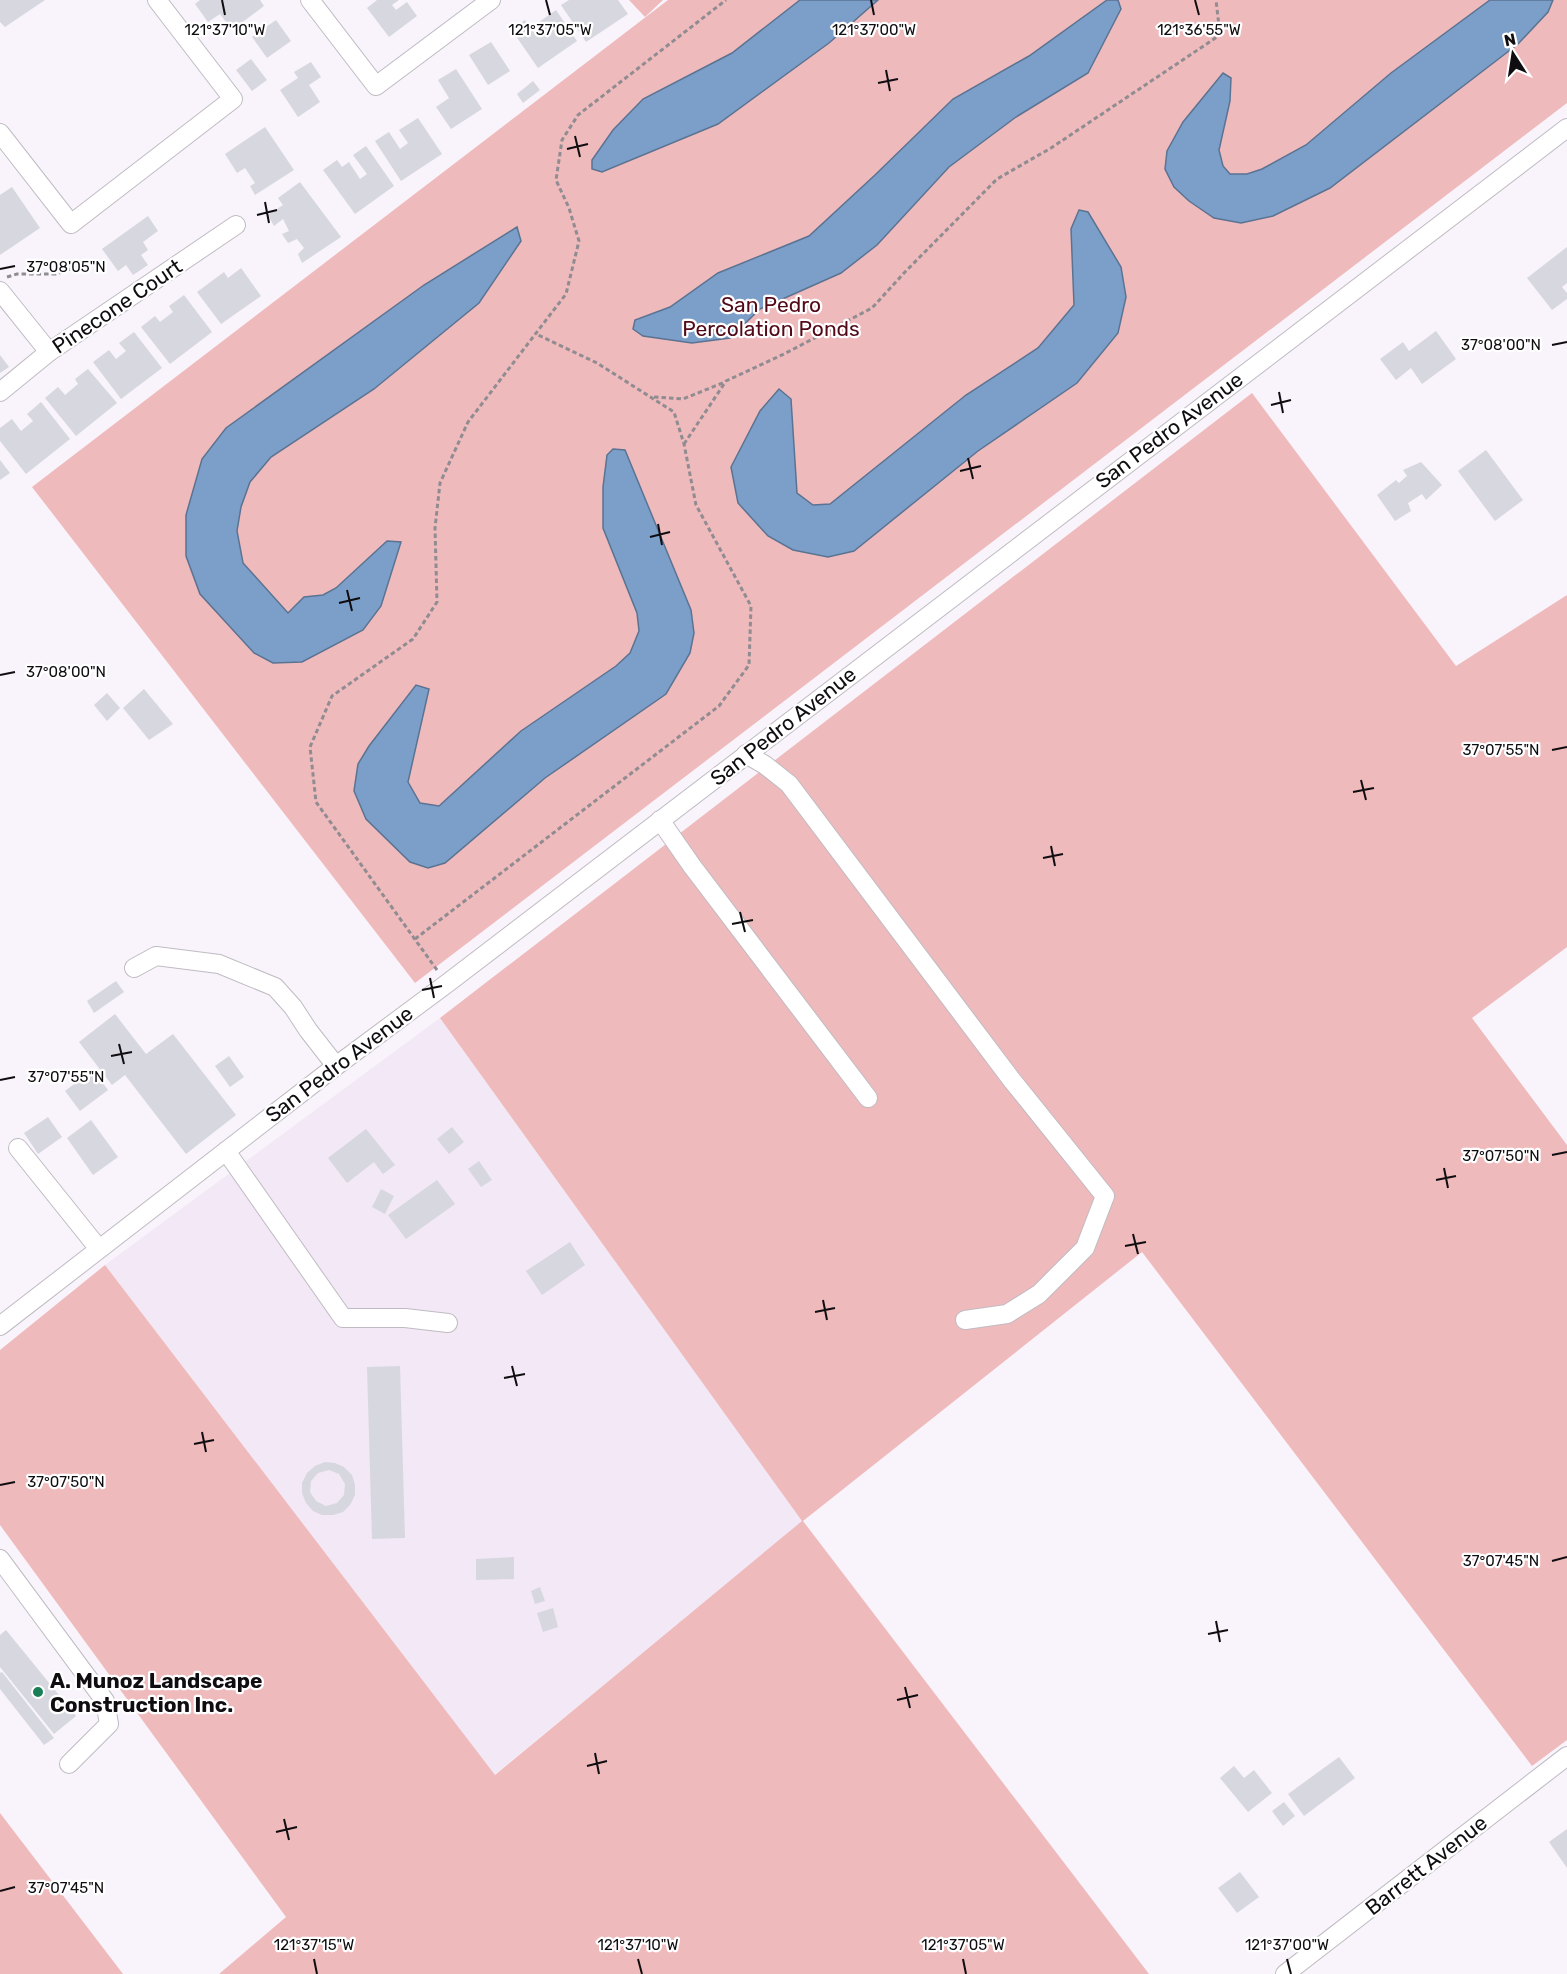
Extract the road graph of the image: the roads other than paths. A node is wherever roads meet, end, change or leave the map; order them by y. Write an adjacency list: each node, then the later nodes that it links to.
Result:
1 (157, 0): 5 (street)
2 (310, 0): 3 (street)
3 (491, 0)
4 (1567, 128): 10 (street, San Pedro Avenue)
5 (0, 133)
6 (236, 225): 8 (street, Pinecone Court)
7 (0, 291): 8 (street)
8 (49, 352): 9 (street, Pinecone Court)
9 (0, 392)
10 (746, 754): 11 (street, San Pedro Avenue); 18 (street)
11 (660, 820): 13 (street, San Pedro Avenue); 14 (street)
12 (134, 968): 13 (street)
13 (336, 1066): 16 (street, San Pedro Avenue)
14 (868, 1098)
15 (18, 1148): 17 (street)
16 (226, 1151): 17 (street, San Pedro Avenue); 19 (street)
17 (99, 1249): 20 (street, San Pedro Avenue)
18 (965, 1320)
19 (448, 1323)
20 (0, 1326)
21 (0, 1559): 23 (street)
22 (1567, 1756): 24 (street, Barrett Avenue)
23 (69, 1764)
24 (1285, 1974)

